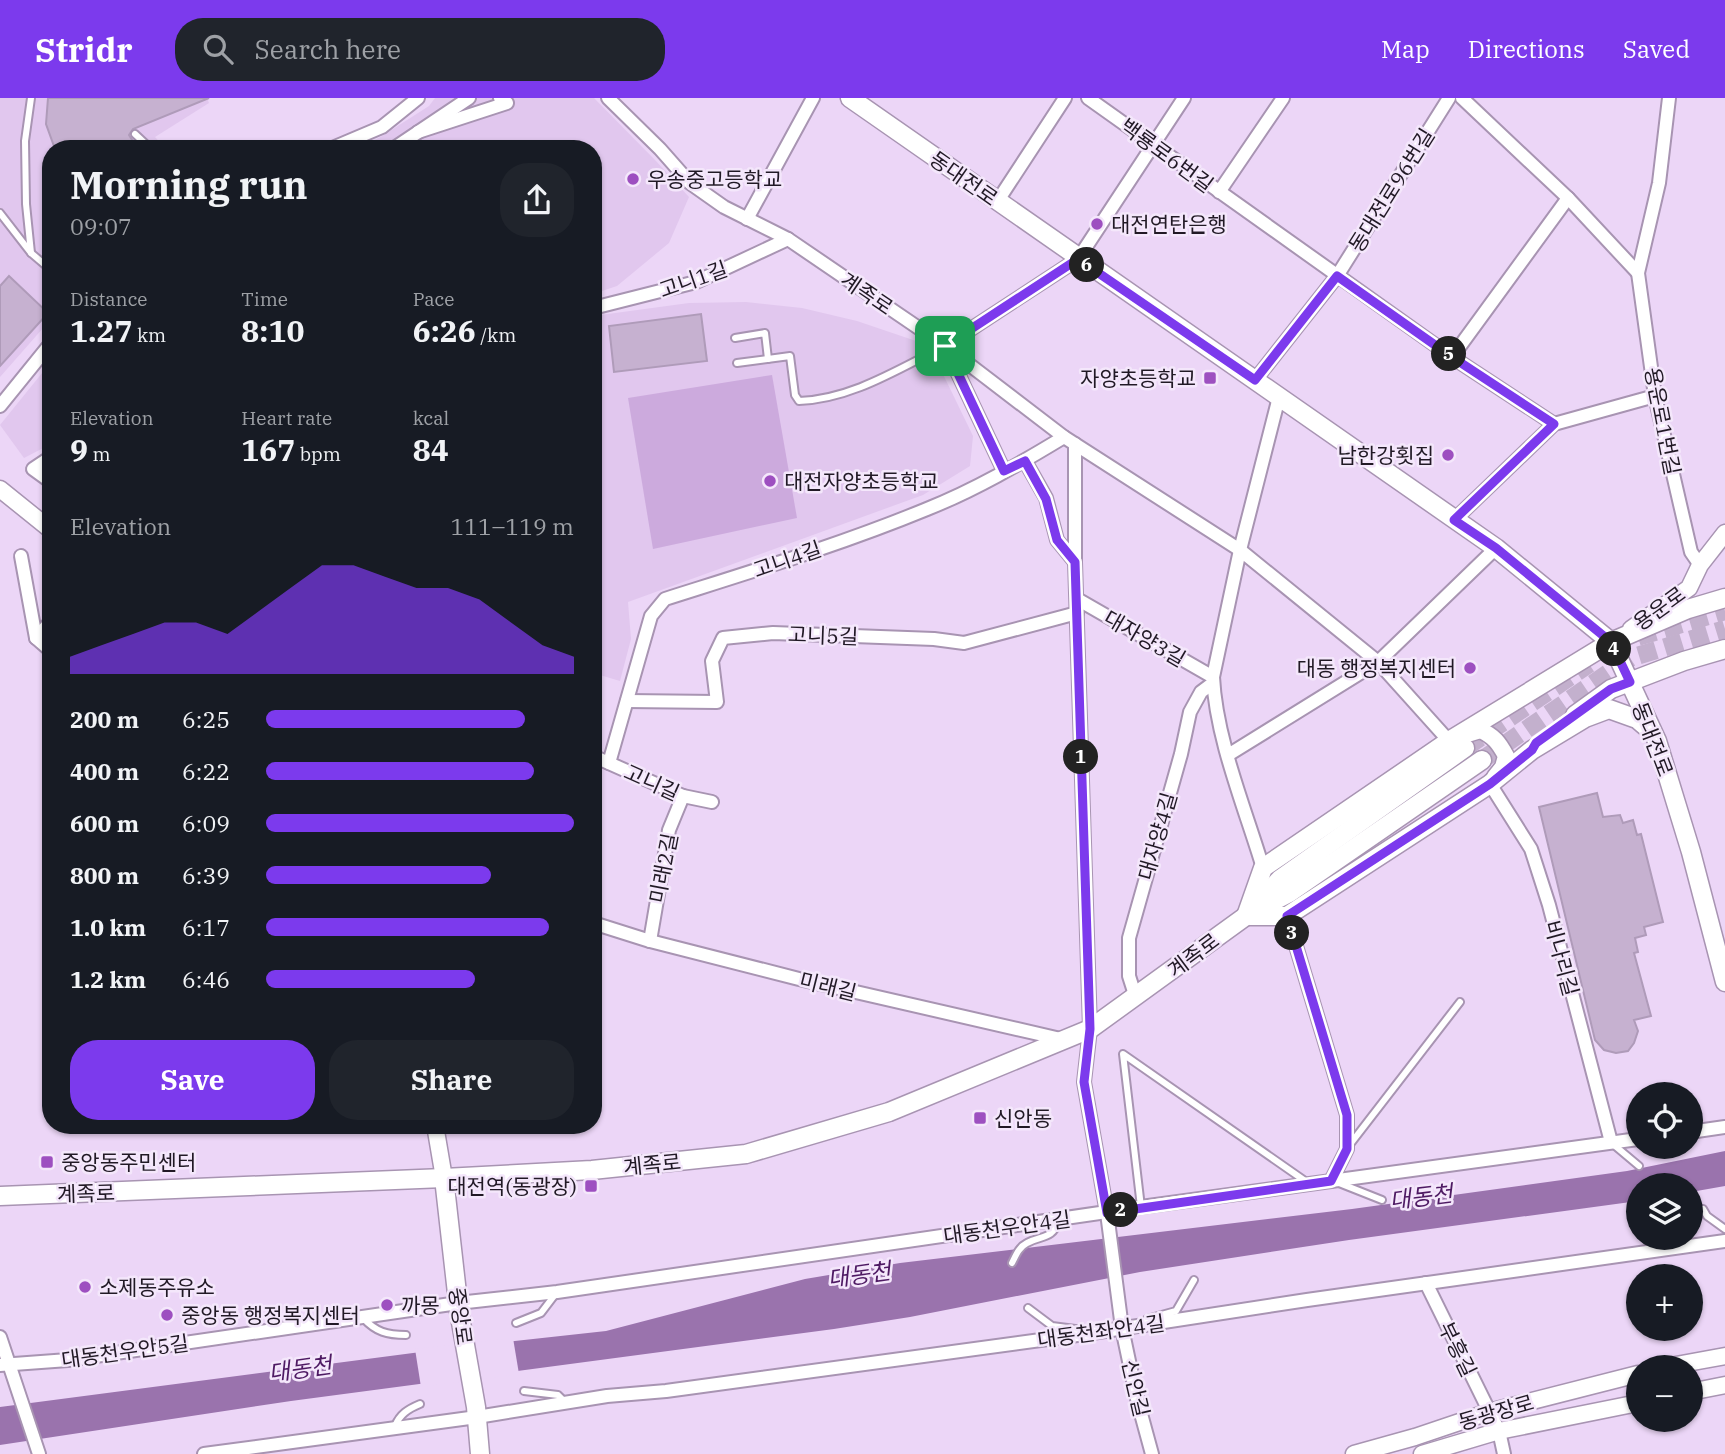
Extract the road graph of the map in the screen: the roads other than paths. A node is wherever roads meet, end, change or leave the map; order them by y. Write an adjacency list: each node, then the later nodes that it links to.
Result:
1 (31, 98): 27 (lane)
2 (418, 98): 18 (street)
3 (469, 98): 15 (street)
4 (500, 98): 15 (street)
5 (608, 98): 25 (street, 계족로)
6 (813, 98): 25 (street)
7 (850, 98): 23 (main road, 동대전로)
8 (1065, 98): 23 (street)
9 (1088, 98): 20 (street, 백룡로6번길)
10 (1184, 98): 20 (street)
11 (1283, 98): 21 (street)
12 (1448, 98): 31 (street, 동대전로96번길)
13 (1462, 98): 22 (street)
14 (1669, 98): 30 (street, 용운로1번길)
15 (418, 132): 19 (street)
16 (135, 134): 17 (lane)
17 (141, 140)
18 (351, 140)
19 (406, 140)
20 (1152, 144): 21 (street, 백룡로6번길); 28 (street)
21 (1219, 192): 31 (street, 백룡로6번길)
22 (1567, 198): 30 (street); 36 (street)
23 (997, 202): 28 (main road, 동대전로)
24 (0, 213): 27 (lane)
25 (747, 219): 26 (street, 계족로)
26 (788, 239): 32 (street, 고니1길); 34 (street, 계족로)
27 (32, 253): 29 (lane)
28 (1078, 259): 34 (street); 39 (main road, 동대전로)
29 (42, 262)
30 (1638, 272): 40 (street, 용운로1번길)
31 (1337, 276): 36 (street, 백룡로6번길); 39 (street, 동대전로96번길)
32 (602, 306)
33 (736, 338): 37 (lane)
34 (945, 346): 37 (lane); 44 (street, 계족로); 47 (street)
35 (42, 354): 42 (street)
36 (1452, 357): 43 (street, 백룡로6번길)
37 (768, 359): 38 (lane)
38 (737, 363)
39 (1255, 380): 41 (main road, 동대전로)
40 (1655, 396): 43 (street); 57 (street, 용운로1번길)
41 (1279, 397): 50 (main road, 동대전로); 54 (street)
42 (0, 406)
43 (1554, 424): 50 (street)
44 (1070, 440): 45 (street, 고니4길); 54 (street, 계족로); 56 (street)
45 (1025, 461): 47 (street, 고니4길); 56 (street)
46 (42, 463): 48 (street)
47 (1004, 471): 69 (street, 고니4길)
48 (42, 476)
49 (0, 489): 51 (street)
50 (1454, 520): 53 (main road, 동대전로)
51 (42, 523)
52 (1725, 533): 57 (street, 용운로)
53 (1496, 548): 63 (main road, 동대전로); 66 (street)
54 (1240, 550): 66 (street, 계족로); 67 (street)
55 (21, 556): 62 (street)
56 (1075, 562): 59 (street)
57 (1700, 565): 63 (street, 용운로)
58 (1725, 597): 63 (main road)
59 (1077, 598): 60 (street); 67 (street, 대자양3길)
60 (1077, 613): 69 (street, 고니5길); 88 (street)
61 (42, 631): 62 (street)
62 (36, 638): 64 (street)
63 (1611, 642): 68 (main road, 동대전로); 71 (main road)
64 (42, 643)
65 (1725, 649): 68 (main road)
66 (1378, 662): 71 (street, 계족로); 73 (street)
67 (1213, 680): 73 (street); 86 (street, 대자양4길)
68 (1630, 682): 70 (main road, 동대전로); 72 (main road)
69 (627, 701): 76 (street, 고니4길)
70 (1654, 733): 72 (main road); 85 (main road, 동대전로)
71 (1457, 745): 77 (street); 80 (main road); 81 (main road, 계족로)
72 (1532, 750): 77 (main road)
73 (1228, 755): 80 (street)
74 (602, 760): 76 (street, 고니길)
75 (1482, 760): 81 (main road, 계족로)
76 (609, 763): 78 (street, 고니길)
77 (1490, 784): 82 (main road); 94 (street, 비나리길)
78 (683, 796): 79 (street, 고니길); 84 (street, 미래2길)
79 (712, 802)
80 (1263, 868): 81 (main road)
81 (1246, 916): 82 (main road); 86 (main road, 계족로)
82 (1287, 916): 95 (street)
83 (602, 926): 84 (street, 미래길)
84 (650, 941): 89 (street, 미래길)
85 (1725, 982)
86 (1136, 998): 88 (main road, 계족로)
87 (1460, 1002): 95 (lane)
88 (1090, 1029): 89 (main road, 계족로); 104 (street)
89 (1065, 1040): 97 (main road, 계족로)
90 (1725, 1127): 91 (street)
91 (1703, 1130)
92 (437, 1134): 97 (street)
93 (1626, 1140): 94 (street, 대동천우안4길)
94 (1611, 1142): 96 (lane); 98 (street, 대동천우안4길)
95 (1347, 1149): 98 (street)
96 (1639, 1166)
97 (444, 1178): 100 (main road, 계족로); 112 (main road, 중앙로)
98 (1333, 1181): 99 (street, 대동천우안4길); 101 (lane)
99 (1308, 1184): 102 (street, 대동천우안4길); 102 (lane)
100 (0, 1196)
101 (1382, 1200)
102 (1141, 1207): 104 (street, 대동천우안4길)
103 (1703, 1209): 106 (lane)
104 (1107, 1218): 105 (street, 대동천우안4길); 116 (street, 신안길)
105 (1060, 1219): 108 (lane); 111 (street, 대동천우안4길)
106 (1725, 1229)
107 (1725, 1241): 110 (street, 대동천좌안4길)
108 (1012, 1263)
109 (1194, 1280): 116 (lane)
110 (1426, 1283): 116 (street, 대동천좌안4길); 131 (street, 부흥길)
111 (557, 1293): 112 (street, 대동천우안4길); 115 (lane)
112 (459, 1307): 114 (street, 대동천우안5길); 130 (main road, 중앙로)
113 (1028, 1308): 117 (lane)
114 (363, 1318): 118 (lane); 122 (street, 대동천우안5길)
115 (516, 1323)
116 (1121, 1325): 117 (street, 대동천좌안4길); 137 (street, 신안길)
117 (1092, 1333): 127 (street, 대동천좌안4길)
118 (406, 1335)
119 (0, 1337): 122 (street)
120 (1725, 1356): 121 (street)
121 (1703, 1360)
122 (5, 1367): 134 (street)
123 (1626, 1377): 131 (street, 동광장로)
124 (1725, 1385): 125 (street)
125 (1703, 1389)
126 (524, 1391): 127 (lane)
127 (567, 1403): 130 (street, 대동천좌안4길)
128 (420, 1404): 132 (lane)
129 (1626, 1405): 133 (street, 동광장로)
130 (476, 1412): 132 (street, 대동천좌안4길); 136 (main road, 중앙로)
131 (1489, 1412): 133 (street, 부흥길); 138 (street, 동광장로)
132 (395, 1428): 135 (street, 대동천좌안4길)
133 (1499, 1431): 139 (street, 동광장로); 140 (street, 부흥길)
134 (39, 1454)
135 (204, 1454)
136 (480, 1454)
137 (1152, 1454)
138 (1354, 1454)
139 (1422, 1454)
140 (1504, 1454)

